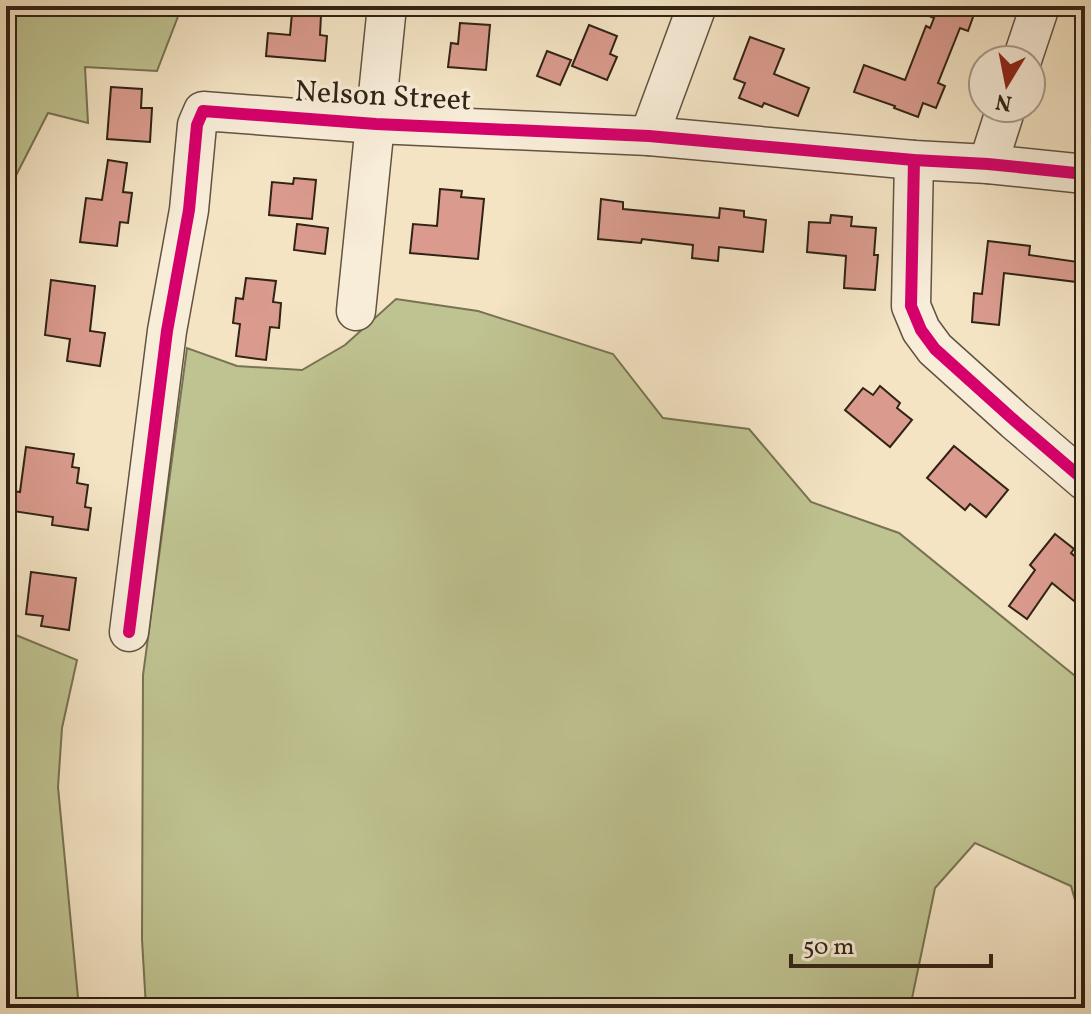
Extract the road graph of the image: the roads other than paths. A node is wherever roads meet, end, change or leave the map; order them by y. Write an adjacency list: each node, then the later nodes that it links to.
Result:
1 (387, 6): 5 (street)
2 (697, 6): 7 (street)
3 (1040, 6): 4 (street)
4 (1027, 44)
5 (376, 124): 7 (street, Nelson Street); 11 (street); 13 (street, Nelson Street)
6 (1001, 124): 9 (street)
7 (649, 136): 8 (street, Nelson Street)
8 (914, 160): 9 (street, Nelson Street); 12 (street)
9 (988, 164): 10 (street, Nelson Street)
10 (1085, 174)
11 (356, 311)
12 (1085, 481)
13 (129, 632)

